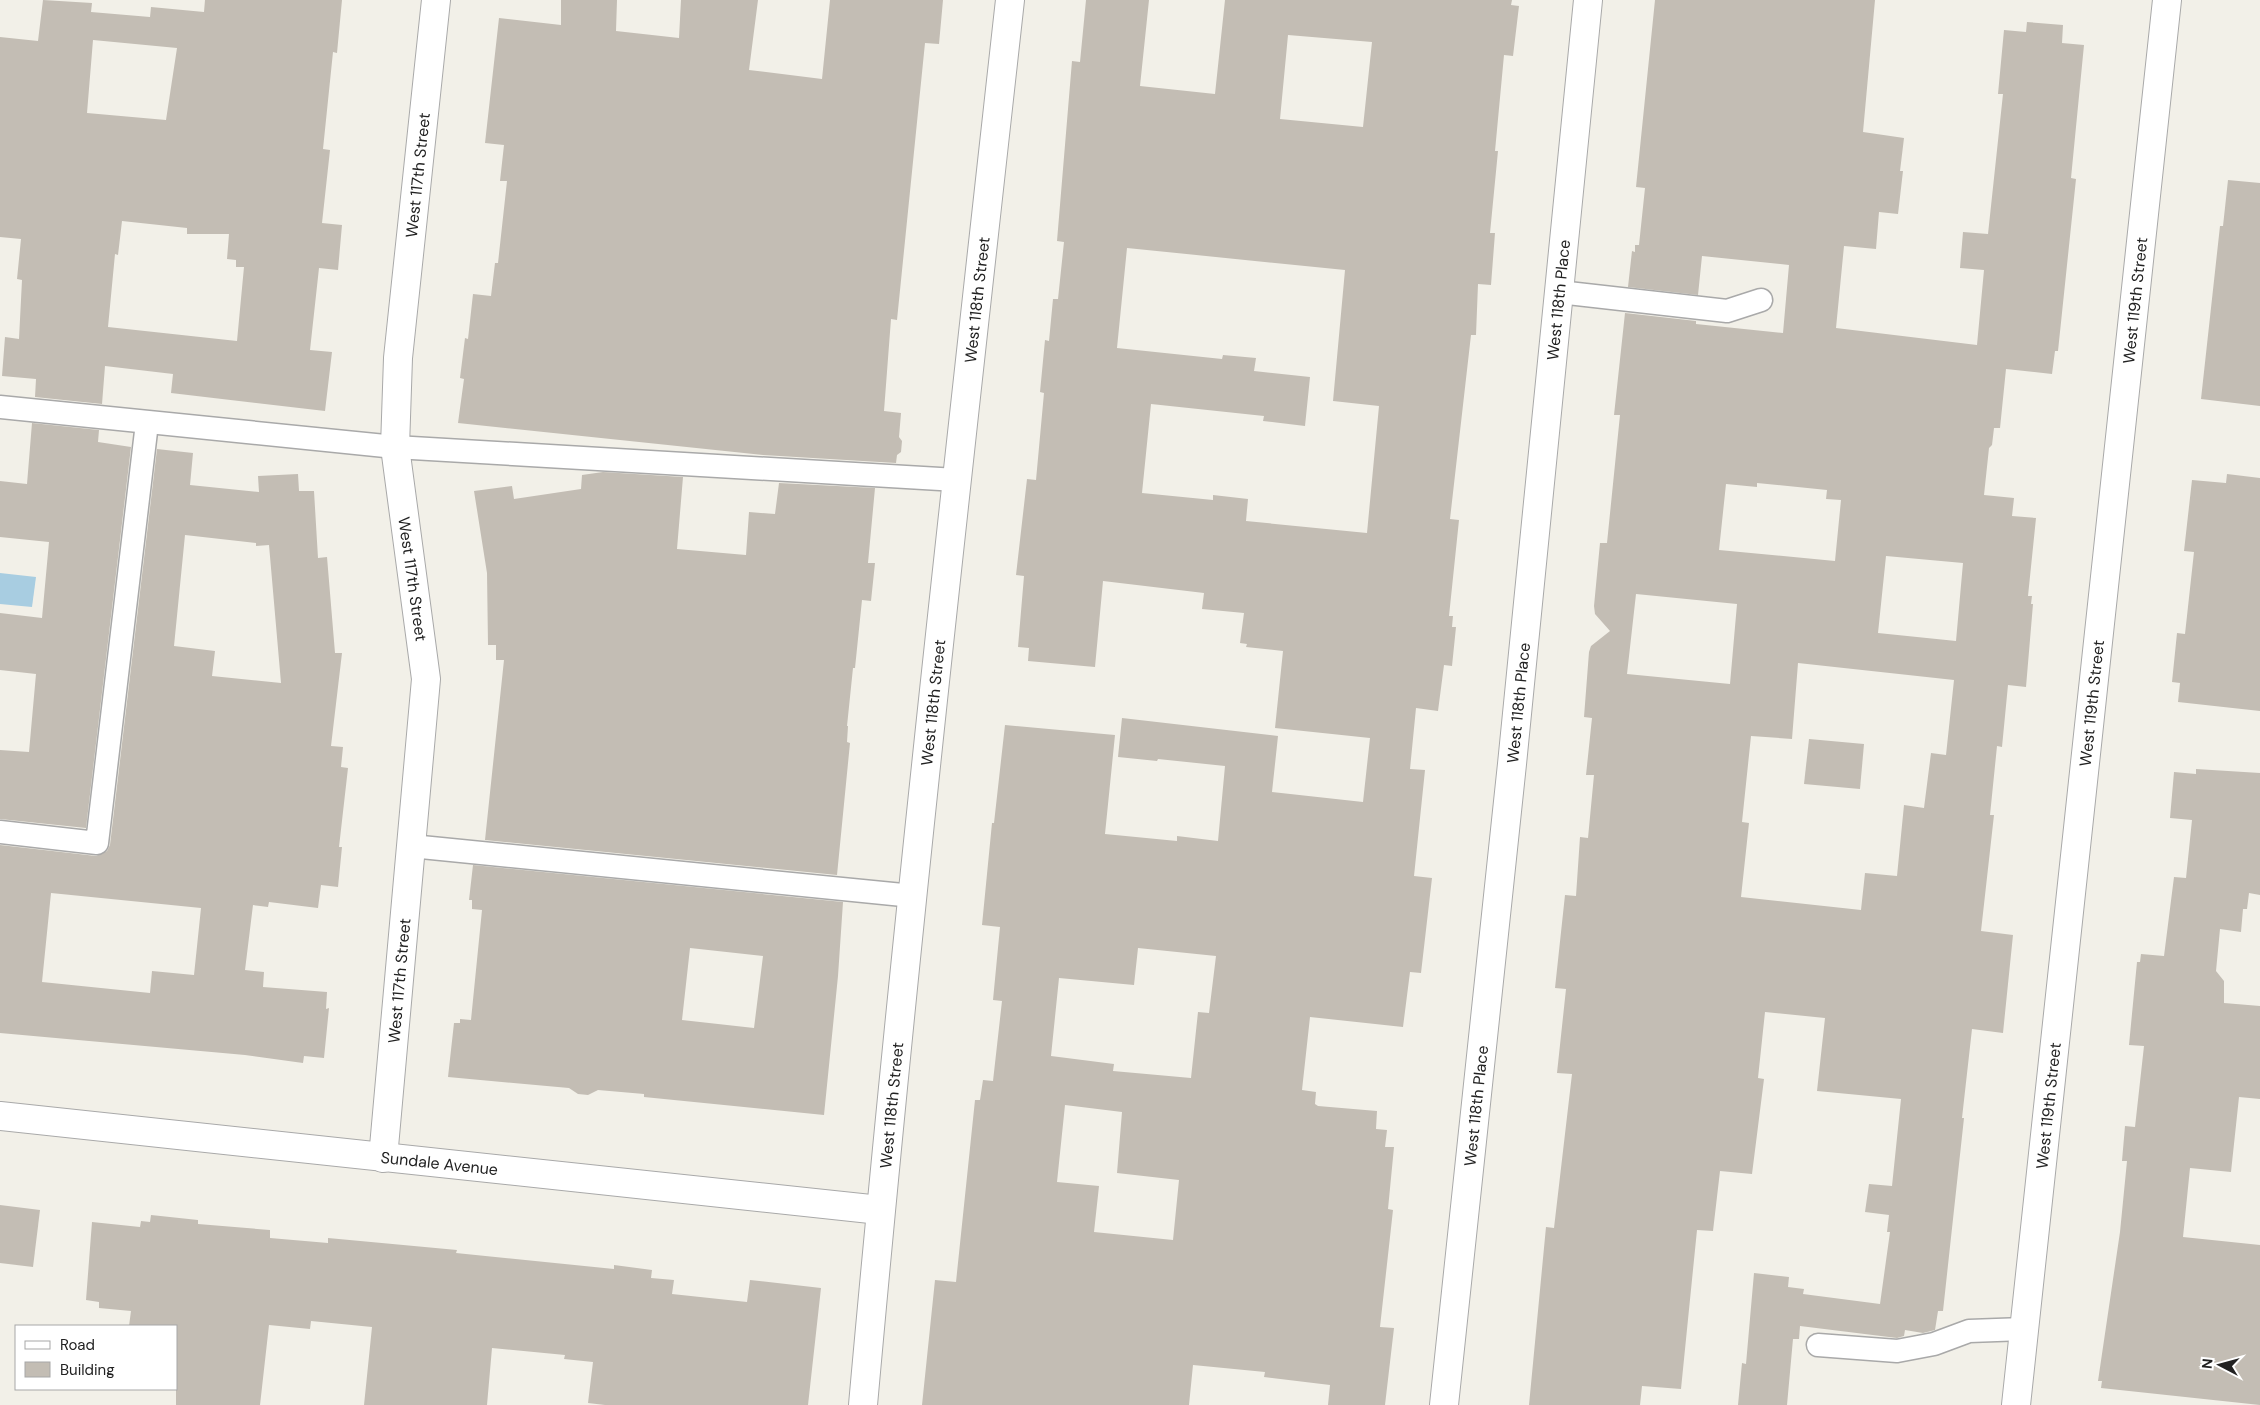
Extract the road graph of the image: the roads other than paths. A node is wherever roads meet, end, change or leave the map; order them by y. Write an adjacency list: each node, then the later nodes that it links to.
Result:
1 (436, 0): 9 (street, West 117th Street)
2 (1010, 0): 10 (street, West 118th Street)
3 (1588, 0): 5 (street, West 118th Place)
4 (2167, 0): 17 (street, West 119th Street)
5 (1559, 292): 6 (lane); 20 (street, West 118th Place)
6 (1762, 300)
7 (0, 407): 8 (lane)
8 (147, 423): 9 (lane); 11 (lane)
9 (395, 447): 10 (lane); 12 (street, West 117th Street)
10 (957, 480): 13 (street, West 118th Street)
11 (0, 832)
12 (411, 846): 13 (lane); 15 (street, West 117th Street)
13 (913, 896): 16 (street, West 118th Street)
14 (0, 1116): 15 (street, Sundale Avenue)
15 (383, 1158): 16 (street, Sundale Avenue)
16 (880, 1210): 19 (street, West 118th Street)
17 (2024, 1329): 18 (lane); 21 (street, West 119th Street)
18 (1818, 1345)
19 (863, 1405)
20 (1444, 1405)
21 (2016, 1405)

